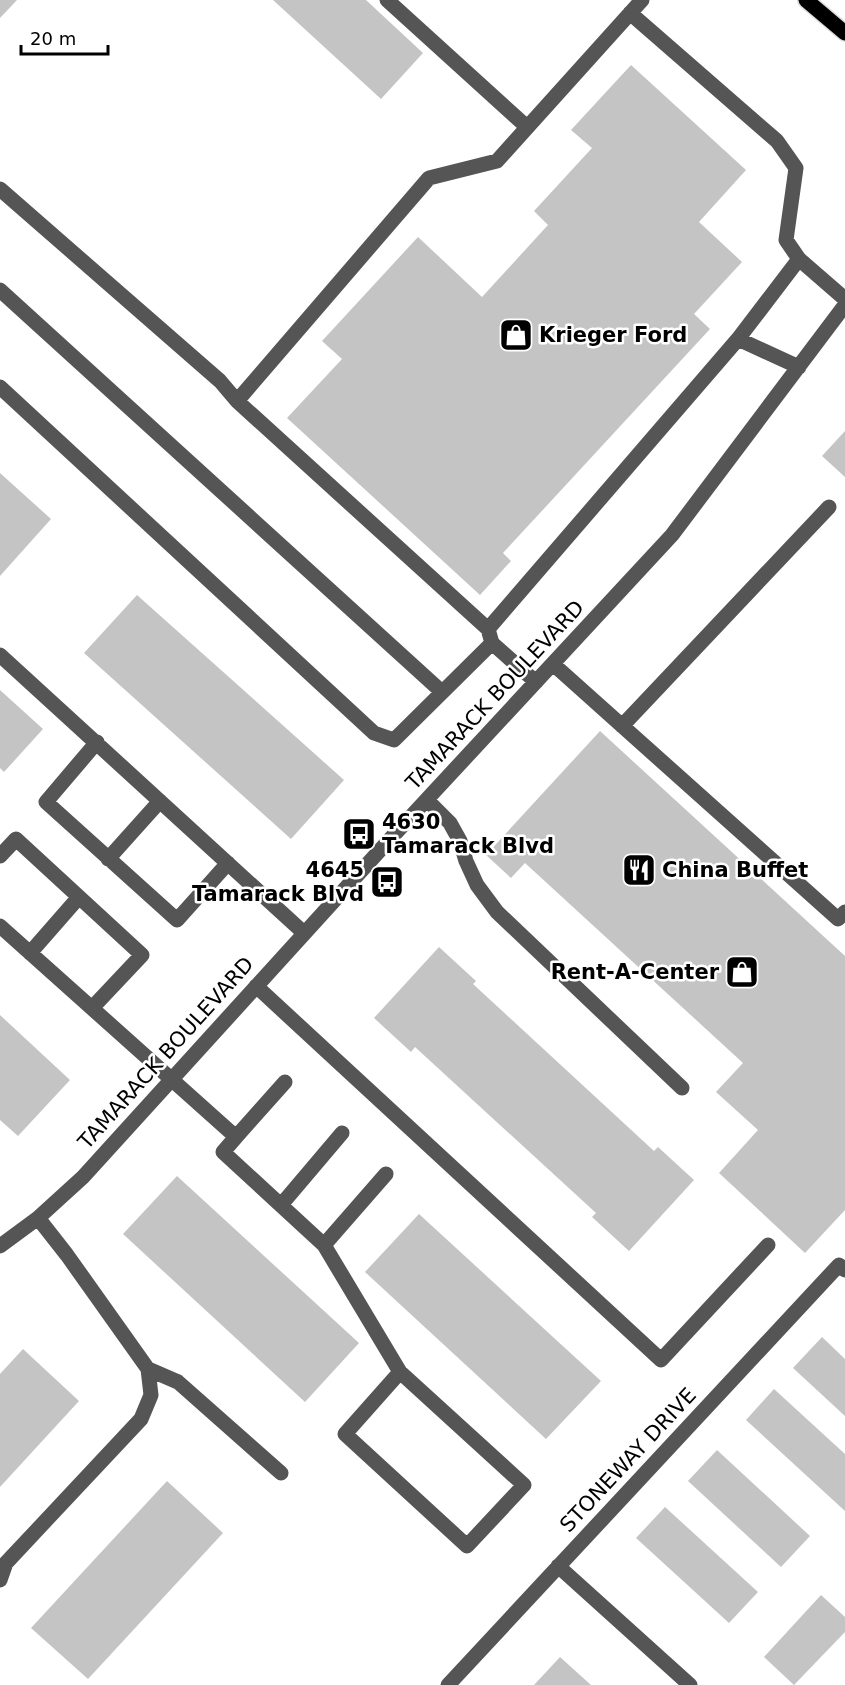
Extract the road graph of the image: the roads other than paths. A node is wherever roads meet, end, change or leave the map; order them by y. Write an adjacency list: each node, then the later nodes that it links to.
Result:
1 (387, 0): 6 (street)
2 (642, 0): 4 (street)
3 (807, 0): 5 (main road)
4 (630, 13): 6 (street); 8 (street)
5 (845, 33)
6 (527, 127): 15 (street)
7 (0, 189): 15 (street)
8 (799, 259): 10 (street); 12 (street)
9 (0, 290): 21 (street)
10 (845, 299)
11 (845, 305): 13 (street, TAMARACK BOULEVARD)
12 (738, 339): 13 (street); 17 (street)
13 (799, 368): 19 (street, TAMARACK BOULEVARD)
14 (0, 387): 21 (street)
15 (237, 401): 17 (street)
16 (829, 507): 22 (street)
17 (490, 636): 20 (street); 21 (street)
18 (0, 654): 23 (street)
19 (553, 664): 20 (street, TAMARACK BOULEVARD); 22 (street)
20 (536, 682): 24 (street, TAMARACK BOULEVARD)
21 (442, 692)
22 (622, 726): 30 (street)
23 (97, 742): 25 (street); 27 (street)
24 (427, 800): 32 (street, TAMARACK BOULEVARD); 38 (street)
25 (160, 801): 27 (street); 28 (street)
26 (0, 856): 29 (street)
27 (108, 859): 28 (street)
28 (228, 863): 32 (street)
29 (79, 897): 33 (street); 35 (street)
30 (845, 912)
31 (0, 926): 33 (street)
32 (304, 933): 34 (street, TAMARACK BOULEVARD)
33 (30, 953): 35 (street)
34 (256, 986): 36 (street, TAMARACK BOULEVARD); 45 (street)
35 (92, 1008): 36 (street)
36 (171, 1079): 40 (street); 43 (street, TAMARACK BOULEVARD)
37 (285, 1082): 40 (street)
38 (682, 1088)
39 (342, 1133): 42 (street)
40 (236, 1137): 42 (street)
41 (386, 1174): 44 (street)
42 (281, 1205): 44 (street)
43 (38, 1218): 46 (street, TAMARACK BOULEVARD); 48 (street)
44 (324, 1245): 49 (street)
45 (768, 1245)
46 (0, 1246)
47 (842, 1268): 51 (street, STONEWAY DRIVE)
48 (148, 1369): 50 (street); 52 (street)
49 (400, 1372): 49 (street)
50 (281, 1473)
51 (558, 1566): 53 (street, STONEWAY DRIVE); 54 (street)
52 (0, 1580)
53 (448, 1685)
54 (690, 1685)

